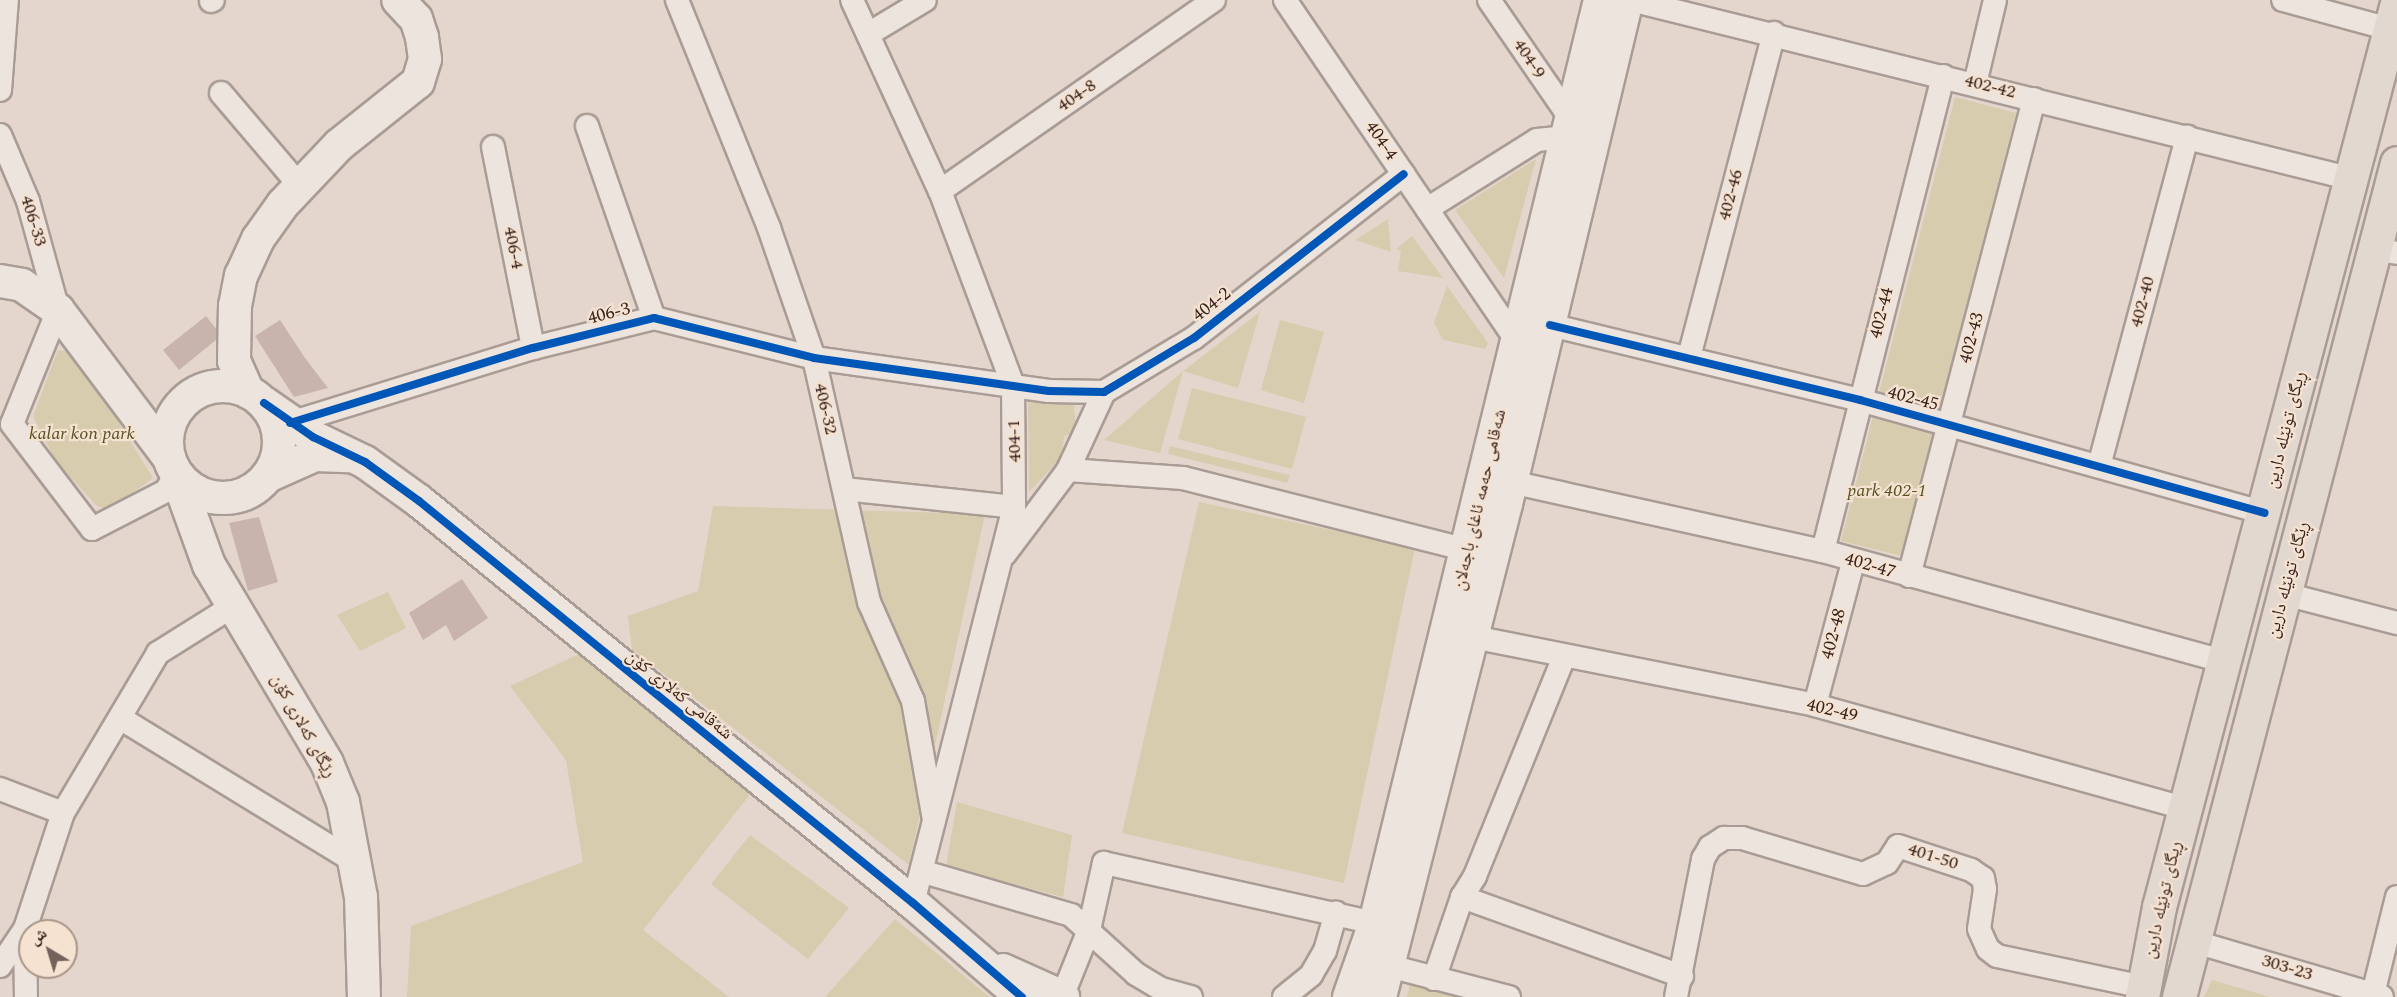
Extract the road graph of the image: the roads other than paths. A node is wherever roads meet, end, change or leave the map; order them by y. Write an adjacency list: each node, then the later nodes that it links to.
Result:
1 (7, 0): 18 (street)
2 (677, 0): 41 (street, 406-32)
3 (852, 0): 14 (street, 404-1)
4 (924, 0): 14 (street)
5 (1214, 0): 30 (street, 404-8)
6 (1285, 0): 27 (street, 404-4)
7 (1489, 0): 22 (street, 404-9)
8 (1600, 0): 22 (street, شەقامی حەمە ئاغای باجەلان)
9 (1629, 0): 15 (street, 402-42); 36 (street, شەقامی حەمە ئاغای باجەلان)
10 (1995, 0): 17 (street)
11 (2283, 0): 13 (street)
12 (408, 4): 29 (street)
13 (2394, 16): 28 (main road, ڕیگای تونێلە دارین)
14 (870, 33): 30 (street, 404-1)
15 (1773, 33): 16 (street, 402-42); 40 (street, 402-46)
16 (1943, 76): 17 (street, 402-42); 45 (street, 402-44)
17 (1975, 84): 20 (street, 402-42)
18 (0, 90)
19 (221, 93): 29 (street)
20 (2034, 99): 24 (street, 402-42); 49 (street, 402-43)
21 (587, 126): 35 (street)
22 (1568, 128): 31 (street); 37 (street, شەقامی حەمە ئاغای باجەلان)
23 (0, 135): 34 (street, 406-33)
24 (2187, 137): 28 (street, 402-42); 52 (street, 402-40)
25 (493, 147): 39 (street, 406-4)
26 (2397, 163): 32 (main road, ڕێگای تونێلە دارین)
27 (1404, 174): 31 (street, 404-4); 43 (street, 404-2)
28 (2348, 178): 59 (main road, ڕیگای تونێلە دارین)
29 (301, 187): 38 (street)
30 (940, 191): 42 (street, 404-1)
31 (1427, 209): 37 (street, 404-4)
32 (2386, 251): 66 (main road, ڕێگای تونێلە دارین)
33 (0, 281): 34 (street)
34 (58, 310): 47 (street); 51 (street)
35 (654, 318): 39 (street, 406-3); 41 (street, 406-3)
36 (1550, 325): 40 (street, 402-45); 55 (street, شەقامی حەمە ئاغای باجەلان)
37 (1517, 342): 61 (street, شەقامی حەمە ئاغای باجەلان)
38 (235, 347): 44 (street); 46 (street)
39 (533, 348): 48 (street, 406-3)
40 (1689, 357): 45 (street, 402-45)
41 (814, 358): 42 (street, 406-3); 56 (street, 406-32)
42 (1013, 385): 43 (street); 58 (street, 404-1)
43 (1104, 393): 53 (street)
44 (256, 398): 46 (street); 48 (street, شەقامی کەلاری کۆن); 54 (street)
45 (1860, 400): 49 (street, 402-45); 62 (street, 402-44)
46 (185, 401): 47 (street); 51 (street)
47 (133, 416): 51 (street)
48 (290, 423): 50 (street, شەقامی کەلاری کۆن)
49 (1949, 424): 52 (street, 402-45); 65 (street, 402-43)
50 (355, 456): 54 (street); 83 (street, شەقامی کەلاری کۆن)
51 (172, 466): 57 (street); 60 (street, ڕێگای کەلاری کۆن)
52 (2100, 466): 59 (street, 402-45)
53 (1068, 470): 61 (street); 63 (street)
54 (268, 476): 57 (street)
55 (1511, 482): 62 (street, 402-47); 69 (street, شەقامی حەمە ئاغای باجەلان)
56 (844, 489): 58 (street); 78 (street, 406-32)
57 (226, 498): 60 (street)
58 (1014, 507): 63 (street, 404-1)
59 (2265, 513): 71 (main road, ڕیگای تونێلە دارین)
60 (198, 537): 67 (street, ڕێگای کەلاری کۆن)
61 (1468, 550): 74 (street, شەقامی حەمە ئاغای باجەلان)
62 (1823, 551): 64 (street, 402-47)
63 (1000, 560): 78 (street, 404-1)
64 (1854, 562): 65 (street, 402-47); 72 (street, 402-48)
65 (1909, 576): 71 (street, 402-47)
66 (2284, 594): 68 (street); 89 (main road, ڕێگای تونێلە دارین)
67 (233, 606): 73 (street); 79 (street, ڕێگای کەلاری کۆن)
68 (2397, 623)
69 (1473, 637): 70 (street, 402-49); 74 (street, شەقامی حەمە ئاغای باجەلان)
70 (1564, 657): 72 (street, 402-49); 81 (street)
71 (2226, 662): 76 (main road, ڕیگای تونێلە دارین)
72 (1815, 705): 76 (street, 402-49)
73 (120, 717): 77 (street); 79 (street)
74 (1437, 728): 86 (street, شەقامی حەمە ئاغای باجەلان); 93 (street, شەقامی حەمە ئاغای باجەلان)
75 (0, 789): 77 (street)
76 (2185, 808): 97 (main road, ڕیگای تونێلە دارین)
77 (63, 813): 85 (street)
78 (935, 830): 80 (street, 404-1)
79 (355, 862): 92 (street, ڕێگای کەلاری کۆن)
80 (924, 872): 83 (street, 404-1); 87 (street)
81 (1462, 897): 95 (street); 96 (street)
82 (2397, 897): 98 (street)
83 (913, 903): 90 (street, شەقامی کەلاری کۆن)
84 (1336, 914): 86 (street); 87 (street); 105 (street)
85 (28, 919)
86 (1375, 923): 106 (street, شەقامی حەمە ئاغای باجەلان)
87 (1089, 930): 103 (street); 104 (street)
88 (18, 939): 91 (street)
89 (2192, 941): 98 (street, 303-23); 109 (main road, ڕێگای تونێلە دارین)
90 (983, 961): 102 (street); 103 (street)
91 (0, 966)
92 (363, 966): 100 (street); 101 (street)
93 (1389, 966): 95 (street); 107 (street, شەقامی حەمە ئاغای باجەلان)
94 (26, 979): 99 (street)
95 (1434, 979): 108 (street)
96 (1679, 986): 97 (street, 401-50)
97 (2143, 992)
98 (2378, 996)
99 (26, 997)
100 (346, 997)
101 (364, 997)
102 (1022, 997)
103 (1063, 997)
104 (1191, 997)
105 (1284, 997)
106 (1349, 997)
107 (1380, 997)
108 (1509, 997)
109 (2179, 997)

